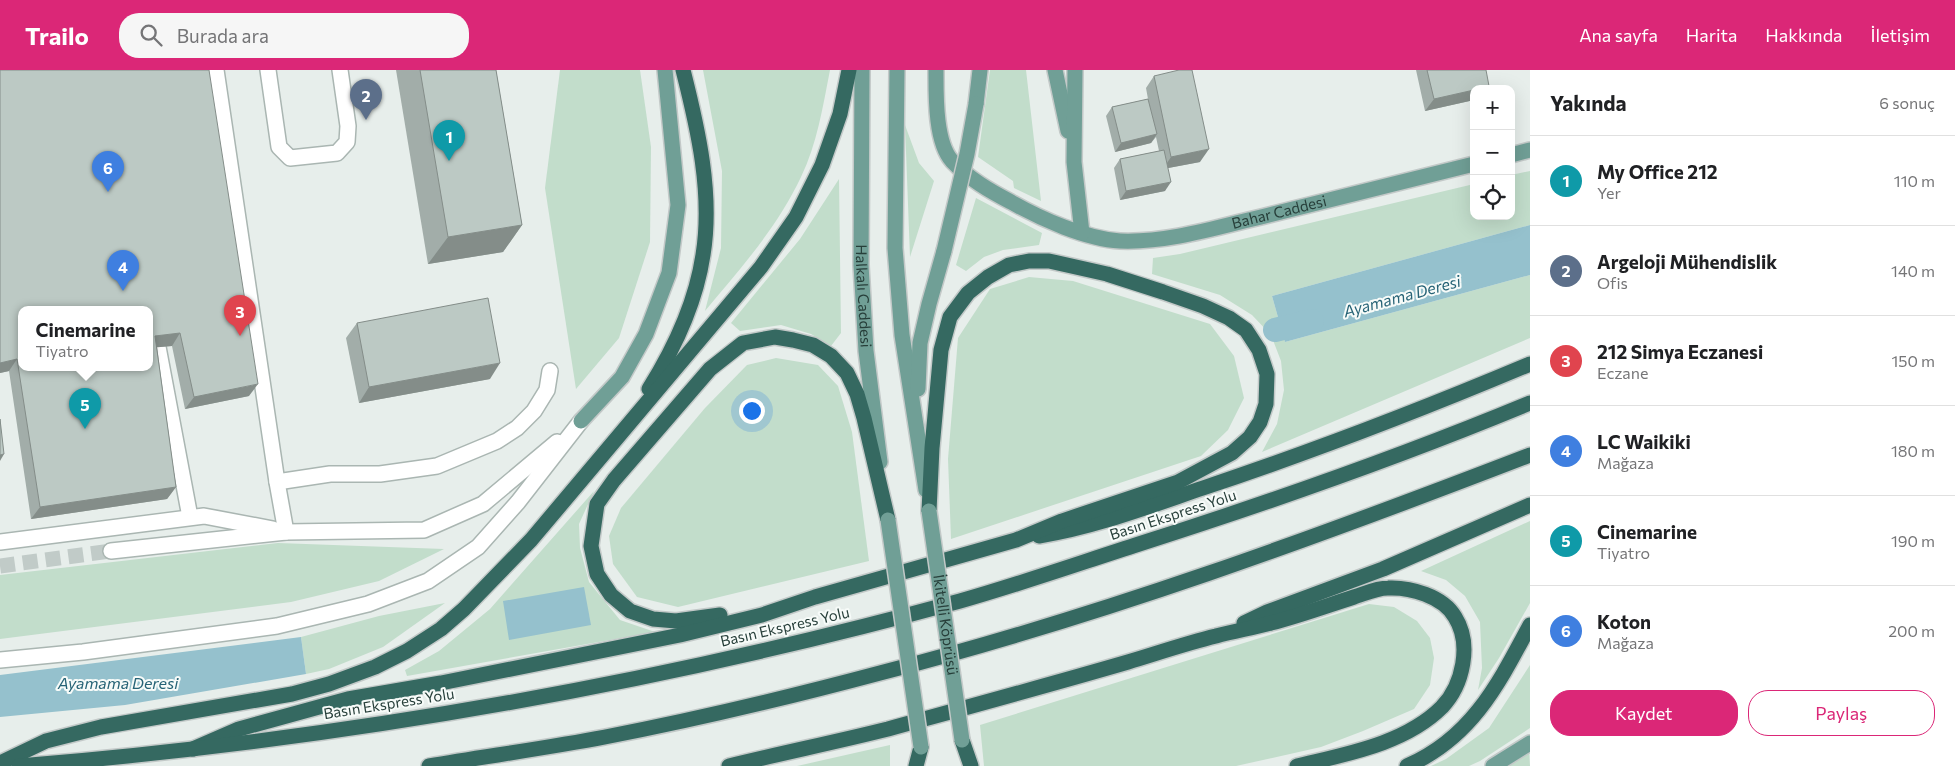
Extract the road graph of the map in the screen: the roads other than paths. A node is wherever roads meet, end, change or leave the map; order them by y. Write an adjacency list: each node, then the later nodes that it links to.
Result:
1 (216, 70): 28 (street)
2 (268, 70): 3 (street)
3 (340, 70)
4 (665, 70): 25 (main road)
5 (683, 70): 26 (highway)
6 (848, 70): 26 (highway)
7 (862, 70): 32 (main road, Halkalı Caddesi)
8 (897, 70): 24 (main road)
9 (936, 70): 19 (main road, Bahar Caddesi)
10 (975, 70): 14 (main road)
11 (980, 70): 14 (main road)
12 (1055, 70): 17 (main road)
13 (1075, 70): 17 (main road)
14 (976, 104): 24 (main road, bridge)
15 (1530, 150): 16 (main road)
16 (1515, 153)
17 (1074, 162): 19 (main road)
18 (1470, 165): 19 (main road, Bahar Caddesi)
19 (1082, 233)
20 (158, 347): 31 (street)
21 (1530, 364): 34 (highway)
22 (550, 371): 28 (street)
23 (1530, 403): 44 (highway, Basın Ekspress Yolu)
24 (916, 418): 30 (main road)
25 (581, 421): 33 (street); 40 (street)
26 (622, 432): 45 (highway)
27 (1530, 455): 47 (highway)
28 (277, 482): 33 (street)
29 (1530, 505): 39 (highway)
30 (929, 511): 34 (highway); 41 (main road, İkitelli Köprüsü, bridge)
31 (190, 517): 33 (street); 35 (street)
32 (888, 520): 37 (highway); 43 (main road, bridge)
33 (286, 532): 36 (street)
34 (1016, 540): 37 (highway)
35 (0, 542)
36 (112, 551)
37 (815, 597): 44 (highway)
38 (1530, 625): 54 (highway)
39 (1215, 636): 48 (highway); 53 (highway)
40 (0, 660)
41 (962, 740): 51 (main road); 52 (highway)
42 (1530, 743): 55 (main road)
43 (921, 747): 49 (highway); 50 (main road)
44 (193, 749): 46 (highway, Basın Ekspress Yolu)
45 (0, 763)
46 (20, 766)
47 (429, 766)
48 (729, 766)
49 (916, 766)
50 (925, 766)
51 (966, 766)
52 (971, 766)
53 (1297, 766)
54 (1407, 766)
55 (1493, 766)

